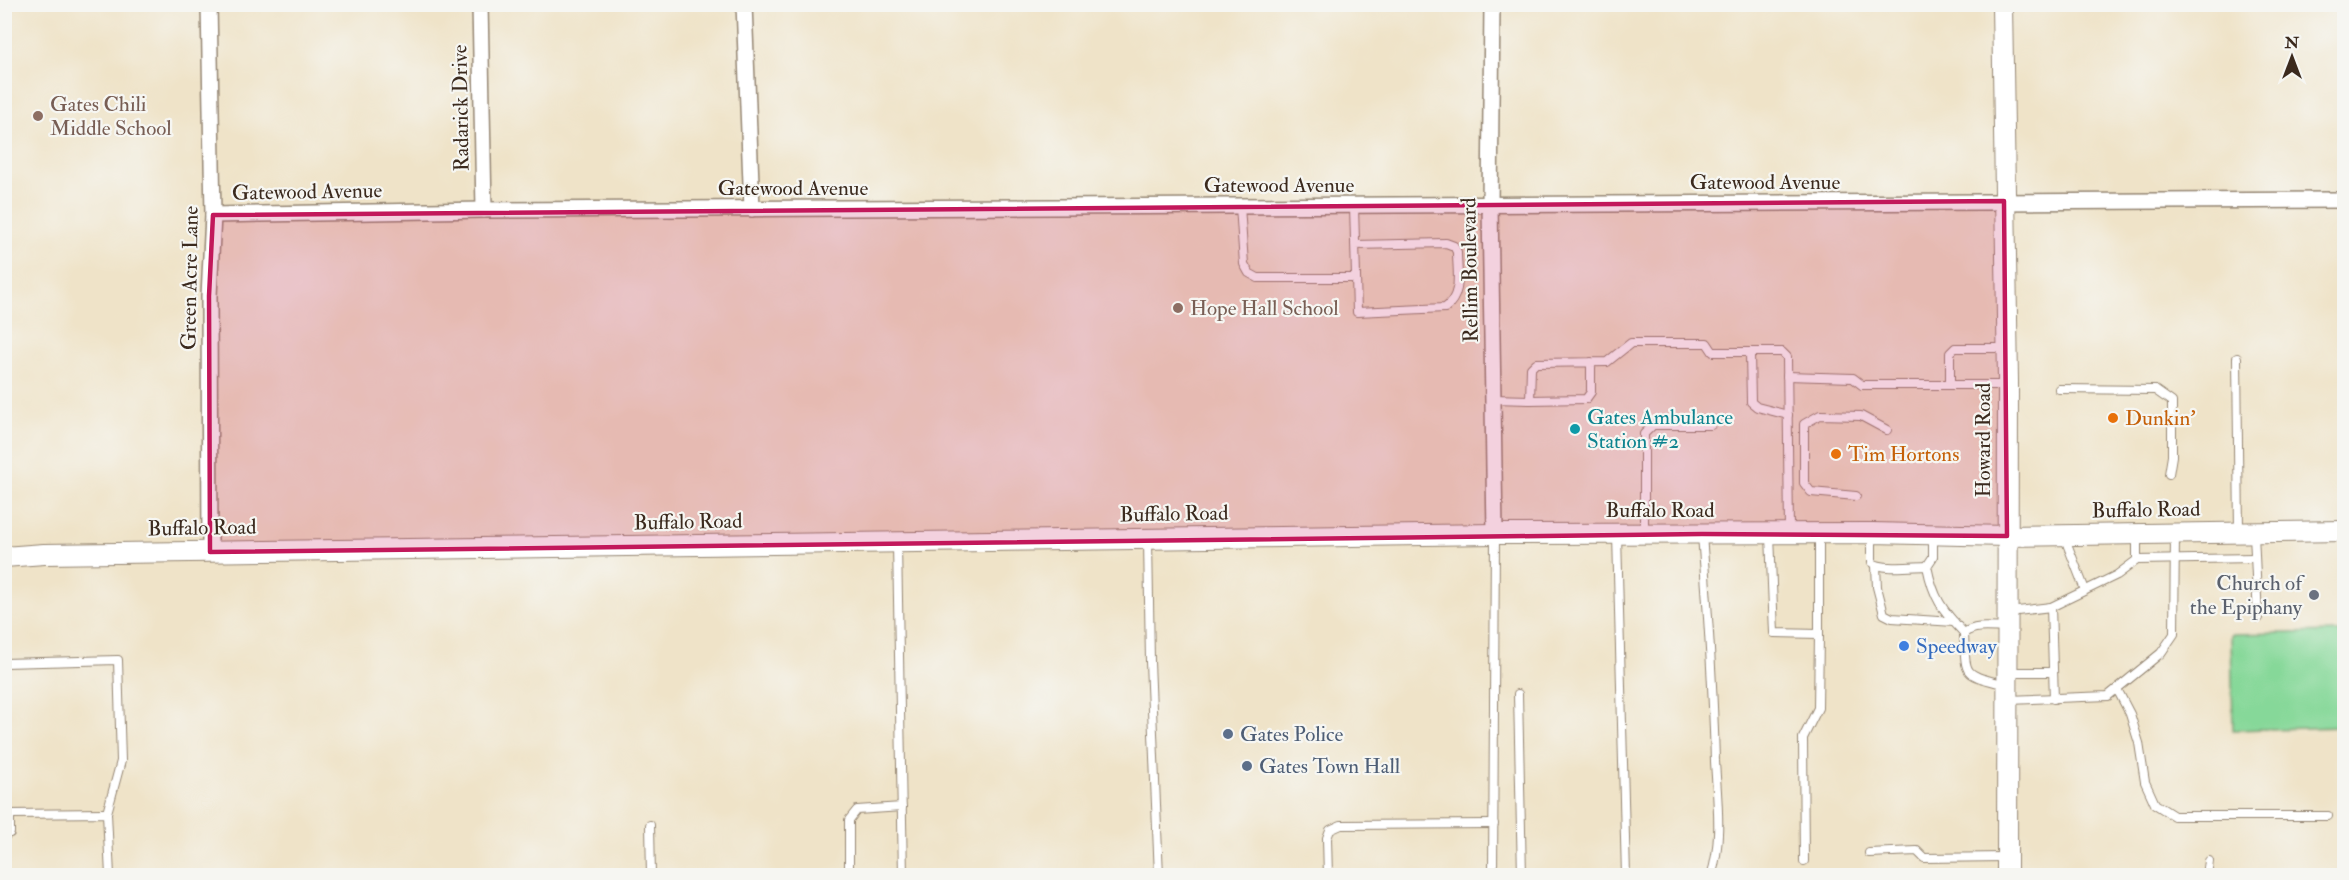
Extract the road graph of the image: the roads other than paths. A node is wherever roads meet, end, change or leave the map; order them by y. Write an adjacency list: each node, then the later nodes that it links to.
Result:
1 (209, 4): 13 (street, Green Acre Lane)
2 (480, 4): 12 (street, Radarick Drive)
3 (744, 4): 11 (street)
4 (1492, 4): 8 (street, Rellim Boulevard)
5 (2002, 4): 7 (main road, Howard Road)
6 (2344, 200): 7 (street, Gatewood Avenue)
7 (2004, 201): 8 (street, Gatewood Avenue); 16 (main road, Howard Road)
8 (1490, 205): 9 (street, Gatewood Avenue); 24 (street, Rellim Boulevard)
9 (1354, 206): 10 (street, Gatewood Avenue); 14 (lane)
10 (1240, 207): 11 (street, Gatewood Avenue); 15 (lane)
11 (752, 209): 12 (street, Gatewood Avenue)
12 (484, 210): 13 (street, Gatewood Avenue)
13 (213, 215): 47 (street, Green Acre Lane)
14 (1355, 245): 15 (lane); 15 (lane)
15 (1355, 278)
16 (2007, 348): 21 (lane); 22 (main road, Howard Road)
17 (1750, 353): 19 (lane); 20 (lane); 26 (lane)
18 (2236, 358): 32 (lane)
19 (1591, 362): 25 (lane); 25 (lane)
20 (1787, 376): 21 (lane); 26 (lane)
21 (1950, 385): 22 (lane)
22 (2007, 385): 43 (main road, Howard Road)
23 (2059, 389): 29 (lane)
24 (1493, 399): 25 (lane); 36 (street, Rellim Boulevard)
25 (1530, 400)
26 (1788, 415): 33 (lane)
27 (1711, 425): 38 (lane)
28 (1887, 430): 30 (lane)
29 (2169, 474)
30 (1856, 496)
31 (2344, 531): 32 (main road, Buffalo Road)
32 (2246, 532): 40 (main road, Buffalo Road); 49 (lane)
33 (1779, 533): 34 (main road, Buffalo Road); 39 (main road, Buffalo Road); 60 (lane)
34 (1819, 533): 35 (main road, Buffalo Road); 60 (lane)
35 (1872, 533): 41 (main road, Buffalo Road); 52 (lane)
36 (1495, 534): 37 (main road, Buffalo Road); 45 (main road, Buffalo Road); 71 (lane)
37 (1617, 534): 38 (main road, Buffalo Road); 87 (lane)
38 (1644, 534): 39 (main road, Buffalo Road)
39 (1702, 534): 88 (lane)
40 (2175, 534): 42 (main road, Buffalo Road); 51 (lane)
41 (1933, 535): 43 (main road, Buffalo Road); 53 (lane)
42 (2137, 535): 44 (main road, Buffalo Road); 50 (lane)
43 (2007, 536): 44 (main road, Buffalo Road); 57 (main road, Howard Road)
44 (2064, 536): 54 (lane)
45 (1148, 538): 46 (main road, Buffalo Road); 83 (lane)
46 (897, 544): 47 (main road, Buffalo Road); 67 (lane)
47 (210, 552): 48 (main road, Buffalo Road)
48 (4, 556)
49 (2255, 558): 51 (lane); 56 (lane)
50 (2137, 560): 51 (lane); 54 (lane)
51 (2174, 560): 64 (lane)
52 (1876, 566): 53 (lane); 58 (lane)
53 (1927, 566): 58 (lane)
54 (2085, 590): 55 (lane)
55 (2051, 607): 57 (lane); 62 (lane)
56 (2258, 618)
57 (2007, 620): 59 (lane); 63 (main road, Howard Road)
58 (1954, 622): 59 (lane)
59 (1964, 633): 63 (lane)
60 (1819, 634): 75 (lane)
61 (4, 663): 69 (lane)
62 (2053, 672): 63 (lane); 66 (lane)
63 (2007, 686): 66 (lane); 77 (main road, Howard Road)
64 (2117, 689): 66 (lane); 70 (lane)
65 (1518, 694): 86 (lane)
66 (2054, 699)
67 (902, 807): 81 (lane); 82 (lane)
68 (7, 813): 69 (lane); 73 (lane)
69 (107, 813): 79 (lane)
70 (2328, 816)
71 (1494, 824): 78 (lane); 84 (lane)
72 (650, 825): 80 (lane)
73 (4, 835)
74 (1869, 853): 77 (lane)
75 (1804, 861)
76 (2209, 861): 89 (lane)
77 (2007, 866)
78 (1493, 875): 85 (lane)
79 (110, 876)
80 (651, 876)
81 (849, 876)
82 (903, 876)
83 (1159, 876)
84 (1328, 876)
85 (1478, 876)
86 (1522, 876)
87 (1626, 876)
88 (1711, 876)
89 (2207, 876)

